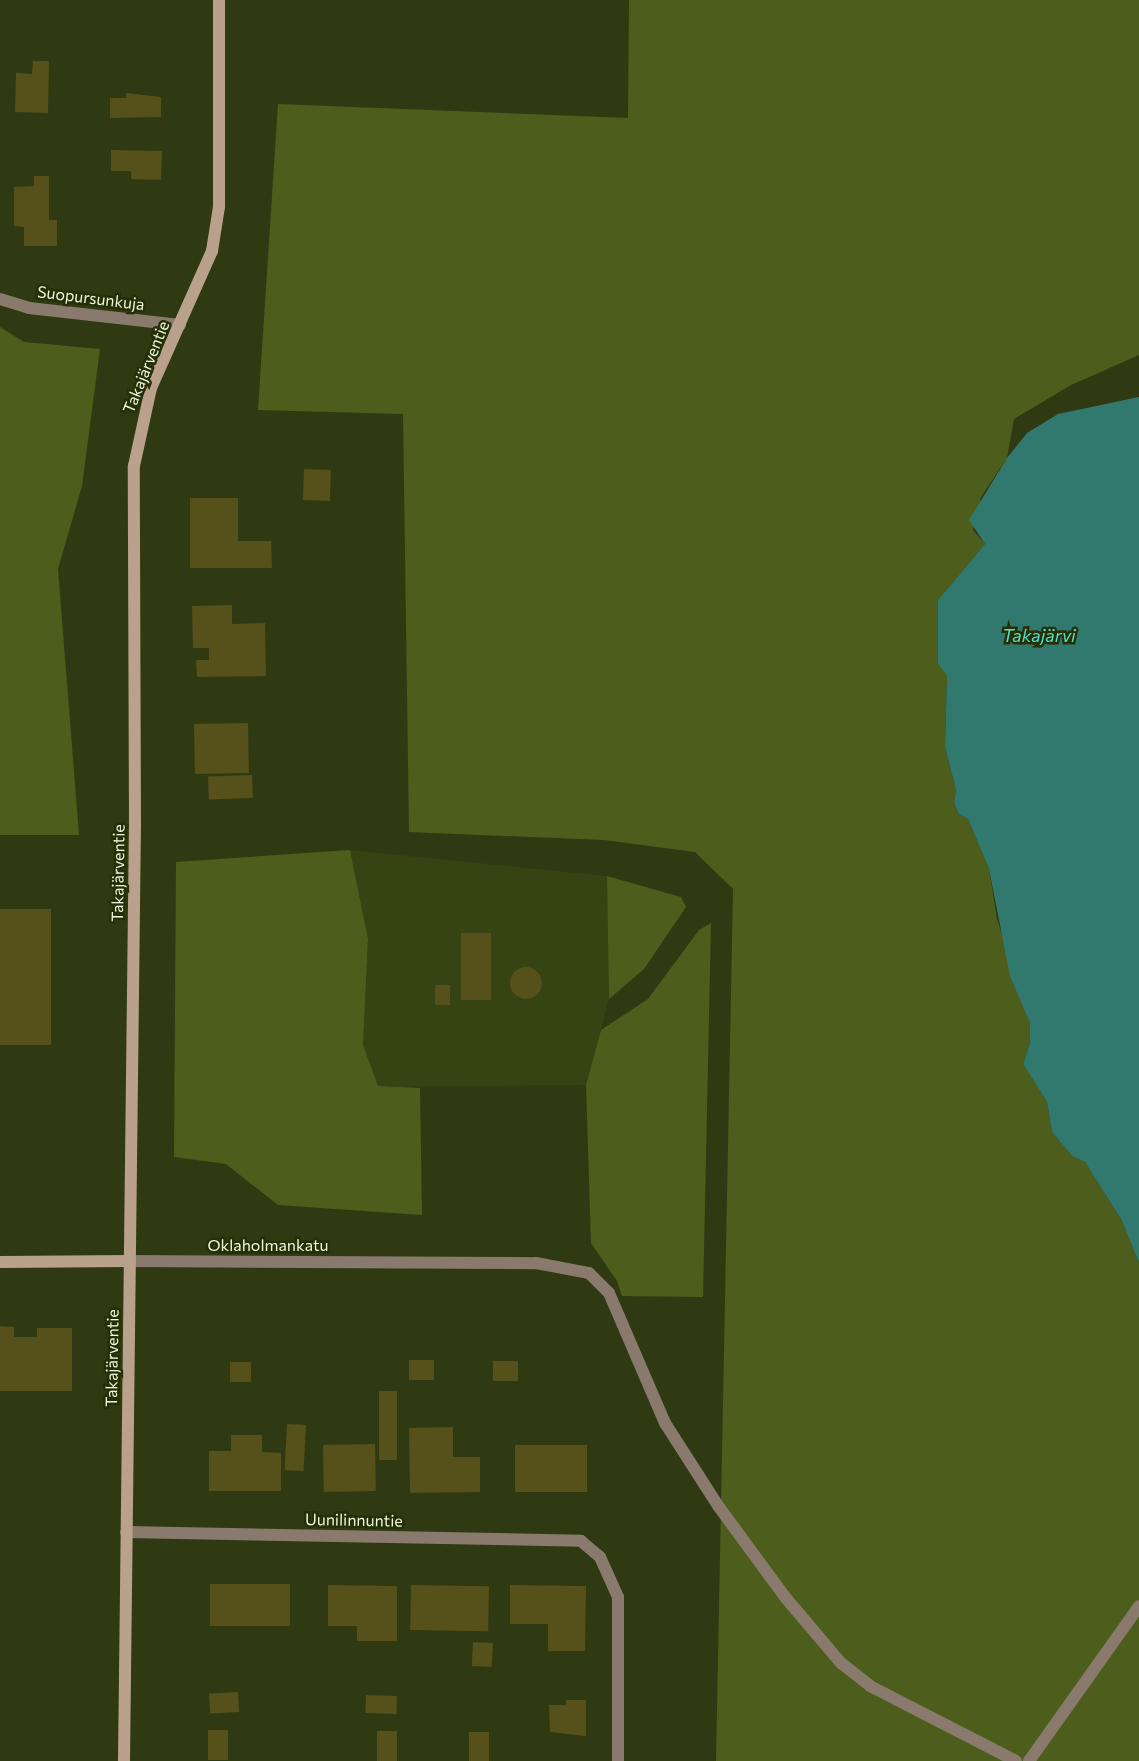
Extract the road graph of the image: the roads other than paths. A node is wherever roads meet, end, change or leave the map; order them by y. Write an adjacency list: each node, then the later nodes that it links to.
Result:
1 (219, 0): 3 (street, Takajärventie)
2 (0, 299): 3 (street, Suopursunkuja)
3 (180, 325): 4 (street, Takajärventie)
4 (130, 1261): 5 (street, Oklaholmankatu); 6 (street, Takajärventie); 10 (street, Oklaholmankatu)
5 (0, 1262)
6 (126, 1532): 8 (street, Takajärventie); 9 (street, Uunilinnuntie)
7 (1139, 1606): 11 (street)
8 (124, 1761)
9 (618, 1761)
10 (1016, 1761)
11 (1029, 1761)

